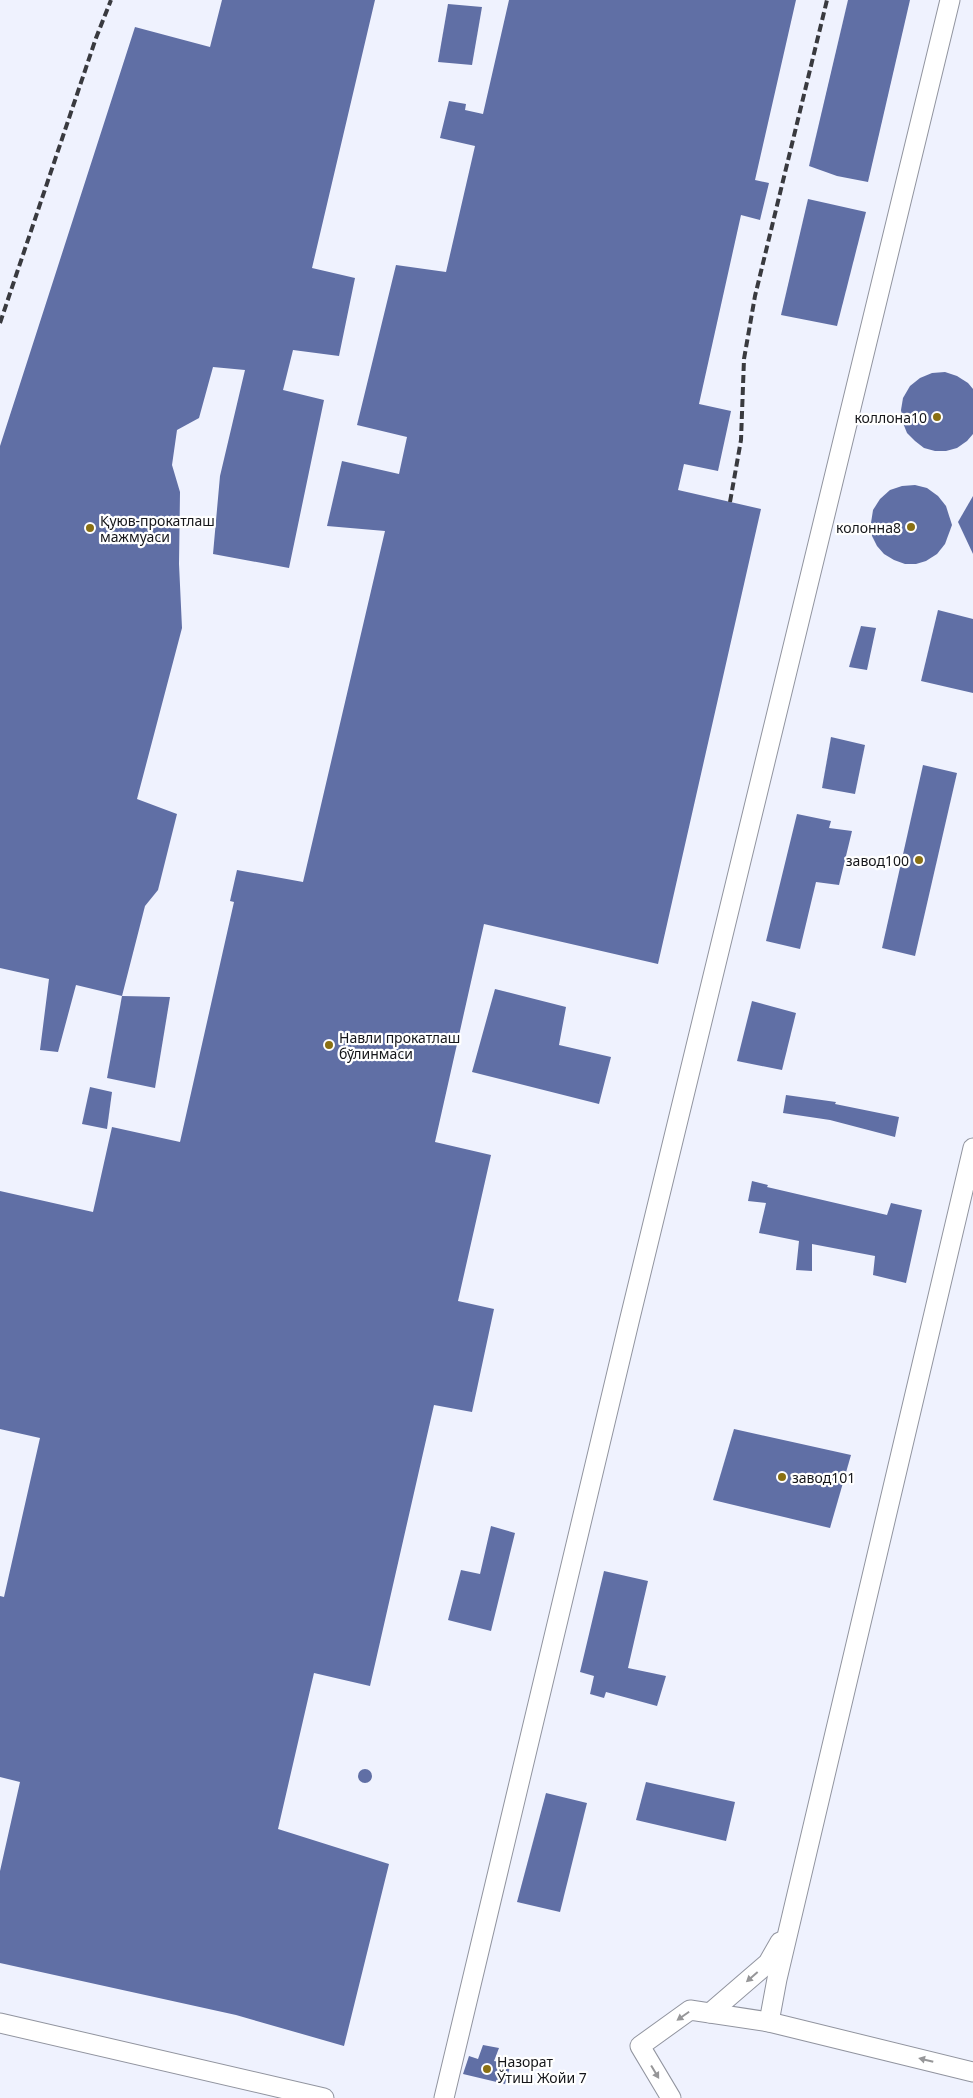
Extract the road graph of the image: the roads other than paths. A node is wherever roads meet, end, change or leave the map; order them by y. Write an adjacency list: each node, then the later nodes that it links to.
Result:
1 (950, 0): 9 (street)
2 (973, 1148): 3 (street)
3 (790, 1924): 4 (street, one-way to 4); 6 (street)
4 (710, 2013): 6 (street); 10 (street, one-way to 10)
5 (0, 2022): 8 (street)
6 (769, 2022): 7 (street, one-way to 6)
7 (973, 2072)
8 (324, 2098)
9 (444, 2098)
10 (671, 2098)

